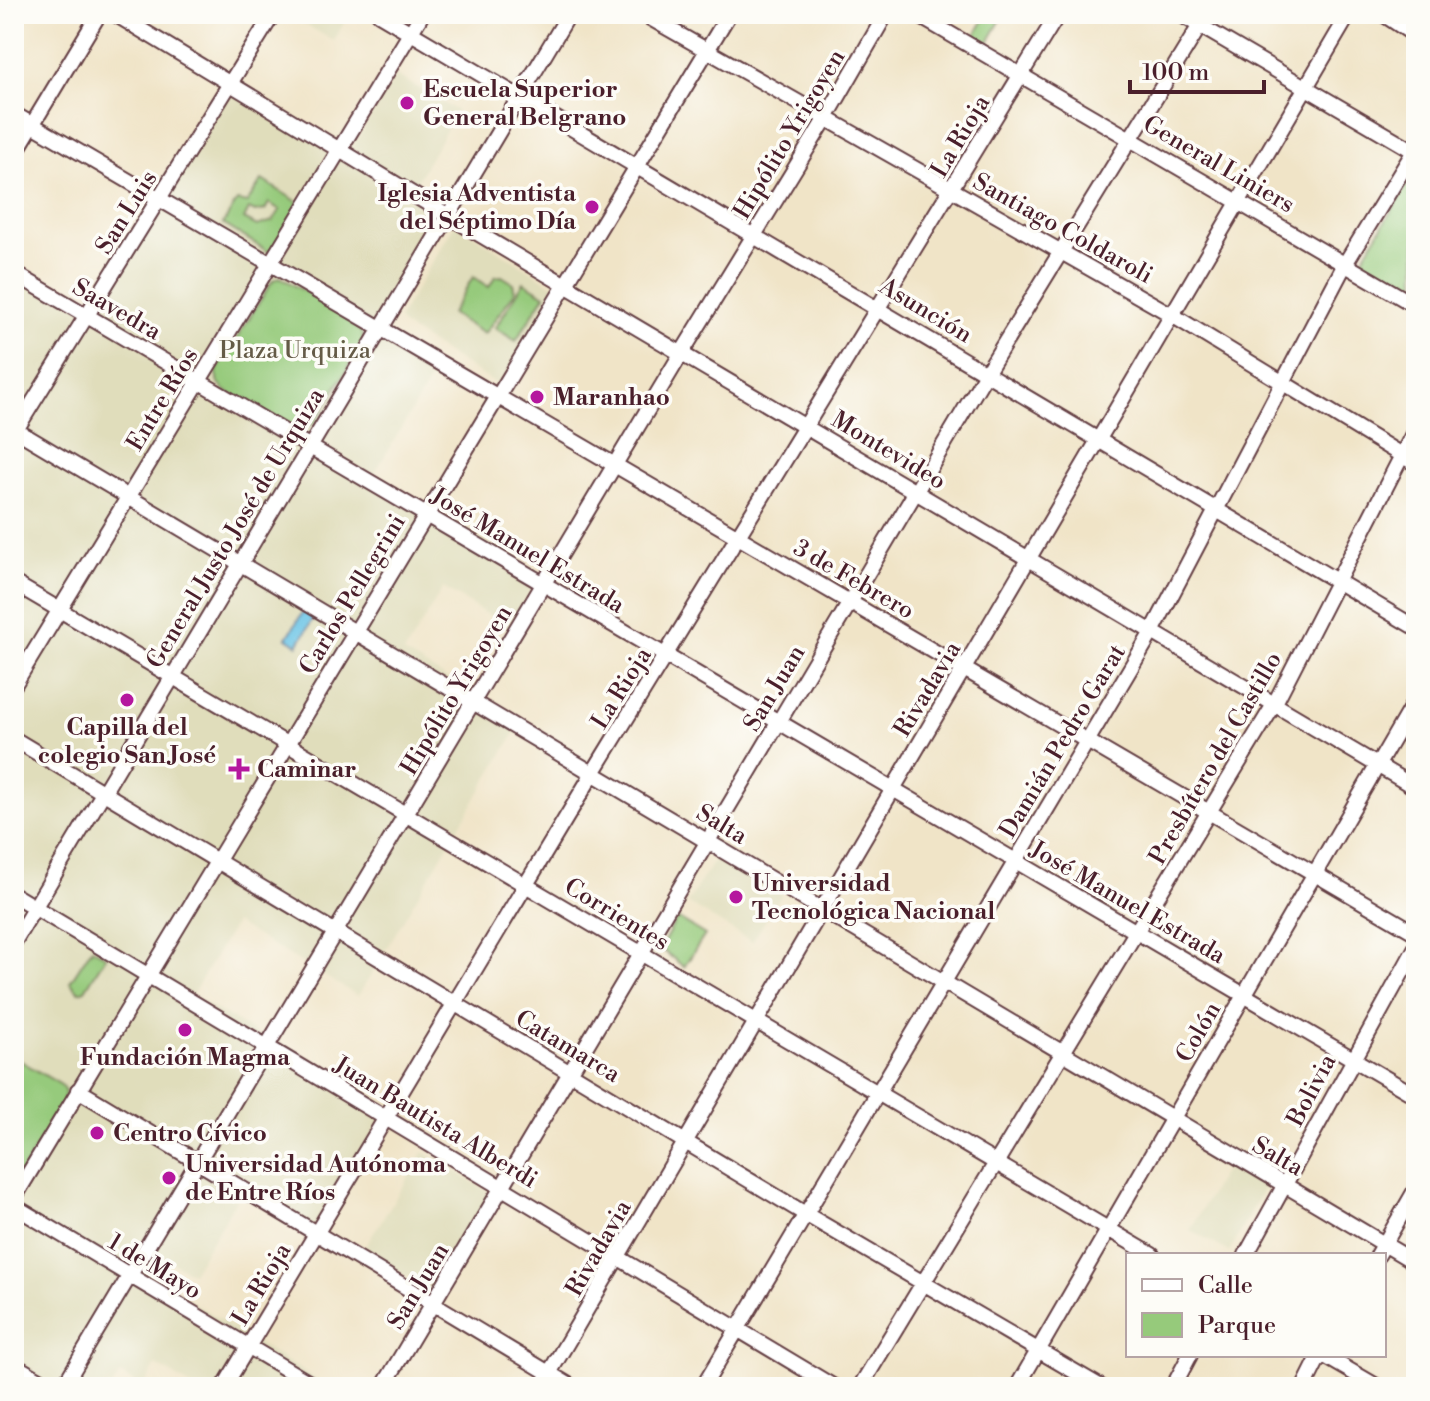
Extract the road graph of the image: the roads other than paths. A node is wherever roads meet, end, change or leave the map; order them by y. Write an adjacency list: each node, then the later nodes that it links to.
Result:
1 (99, 14): 25 (street)
2 (115, 14): 20 (street, Montevideo)
3 (273, 14): 20 (street, San Luis)
4 (379, 14): 16 (street, Asunción)
5 (422, 14): 16 (street, Entre Ríos)
6 (569, 14): 22 (street, General Justo José de Urquiza)
7 (643, 14): 18 (street, Santiago Coldaroli)
8 (729, 14): 18 (street, Carlos Pellegrini)
9 (886, 14): 24 (street, Hipólito Yrigoyen)
10 (916, 14): 19 (street, General Liniers)
11 (1058, 14): 19 (street, La Rioja)
12 (1180, 14): 15 (street)
13 (1349, 14): 21 (street, Rivadavia)
14 (1383, 14): 17 (street)
15 (1203, 20): 21 (street); 26 (street, San Juan)
16 (411, 32): 22 (street, Asunción); 27 (street, Entre Ríos)
17 (1416, 36)
18 (707, 51): 24 (street, Santiago Coldaroli); 30 (street, Carlos Pellegrini)
19 (1022, 75): 26 (street, General Liniers); 31 (street, La Rioja)
20 (230, 84): 27 (street, Montevideo); 32 (street, San Luis)
21 (1306, 89): 28 (street); 33 (street, Rivadavia)
22 (519, 98): 30 (street, Asunción); 34 (street, General Justo José de Urquiza)
23 (14, 114): 25 (street, 3 de Febrero)
24 (826, 118): 31 (street, Santiago Coldaroli); 35 (street, Hipólito Yrigoyen)
25 (32, 125): 29 (street); 32 (street, 3 de Febrero)
26 (1132, 140): 33 (street, General Liniers); 36 (street, San Juan)
27 (339, 150): 34 (street, Montevideo); 37 (street, Entre Ríos)
28 (1415, 150): 38 (street, Damián Pedro Garat)
29 (14, 155)
30 (636, 167): 35 (street, Asunción); 40 (street, Carlos Pellegrini)
31 (952, 191): 36 (street, Santiago Coldaroli); 42 (street, La Rioja)
32 (160, 200): 37 (street, 3 de Febrero); 44 (street, San Luis)
33 (1240, 201): 38 (street, General Liniers); 43 (street, Rivadavia)
34 (447, 215): 40 (street, Montevideo); 45 (street, General Justo José de Urquiza)
35 (754, 235): 42 (street, Asunción); 46 (street, Hipólito Yrigoyen)
36 (1062, 252): 43 (street, Santiago Coldaroli); 47 (street, San Juan)
37 (270, 264): 45 (street, 3 de Febrero); 48 (street, Entre Ríos)
38 (1345, 264): 41 (street, General Liniers); 49 (street, Damián Pedro Garat)
39 (14, 273): 44 (street, Saavedra)
40 (566, 284): 46 (street, Montevideo); 50 (street, Carlos Pellegrini)
41 (1416, 306)
42 (881, 308): 47 (street, Asunción); 51 (street, La Rioja)
43 (1172, 315): 49 (street, Santiago Coldaroli); 54 (street, Rivadavia)
44 (86, 316): 48 (street, Saavedra); 53 (street, San Luis)
45 (379, 329): 50 (street, 3 de Febrero); 55 (street, General Justo José de Urquiza)
46 (681, 354): 51 (street, Montevideo); 58 (street, Hipólito Yrigoyen)
47 (987, 372): 54 (street, Asunción); 59 (street, San Juan)
48 (198, 381): 55 (street, José Manuel Estrada); 60 (street, Entre Ríos)
49 (1283, 382): 56 (street, Santiago Coldaroli); 61 (street, Damián Pedro Garat)
50 (498, 395): 58 (street, 3 de Febrero); 62 (street, Carlos Pellegrini)
51 (807, 427): 59 (street, Montevideo); 63 (street, La Rioja)
52 (1416, 428): 56 (street, Presbítero del Castillo)
53 (15, 431): 60 (street, Salta)
54 (1099, 439): 61 (street, Asunción); 64 (street, Rivadavia)
55 (310, 448): 62 (street, José Manuel Estrada); 65 (street, General Justo José de Urquiza)
56 (1402, 455): 57 (street, Santiago Coldaroli); 66 (street, Presbítero del Castillo)
57 (1416, 464)
58 (615, 465): 63 (street, 3 de Febrero); 68 (street, Hipólito Yrigoyen)
59 (916, 492): 64 (street, Montevideo); 69 (street, San Juan)
60 (128, 497): 65 (street, Salta); 70 (street, Entre Ríos)
61 (1217, 510): 66 (street, Asunción); 73 (street, Damián Pedro Garat)
62 (426, 515): 68 (street, José Manuel Estrada); 72 (street, Carlos Pellegrini)
63 (739, 537): 69 (street, 3 de Febrero); 74 (street, La Rioja)
64 (1029, 559): 73 (street, Montevideo); 75 (street, Rivadavia)
65 (239, 566): 72 (street, Salta); 76 (street, General Justo José de Urquiza)
66 (1339, 580): 71 (street, Asunción); 80 (street, Presbítero del Castillo)
67 (14, 583): 70 (street, Corrientes)
68 (544, 585): 74 (street, José Manuel Estrada); 79 (street, Hipólito Yrigoyen)
69 (850, 603): 75 (street, 3 de Febrero); 81 (street, San Juan)
70 (60, 610): 76 (street, Corrientes); 77 (street, Entre Ríos)
71 (1416, 628)
72 (356, 630): 79 (street, Salta); 84 (street, Carlos Pellegrini)
73 (1152, 632): 80 (street, Montevideo); 83 (street, Damián Pedro Garat)
74 (667, 657): 81 (street, José Manuel Estrada); 86 (street, La Rioja)
75 (964, 669): 83 (street, 3 de Febrero); 88 (street, Rivadavia)
76 (171, 677): 84 (street, Corrientes); 89 (street, General Justo José de Urquiza)
77 (14, 685)
78 (1416, 699): 85 (street, Colón)
79 (473, 702): 86 (street, Salta); 91 (street, Hipólito Yrigoyen)
80 (1275, 703): 85 (street, Montevideo); 90 (street, Presbítero del Castillo)
81 (779, 722): 88 (street, José Manuel Estrada); 92 (street, San Juan)
82 (14, 739): 89 (street, Catamarca)
83 (1089, 741): 90 (street, 3 de Febrero); 94 (street, Damián Pedro Garat)
84 (287, 745): 91 (street, Corrientes); 93 (street, Carlos Pellegrini)
85 (1379, 765): 87 (street, Montevideo); 95 (street, Colón)
86 (593, 773): 92 (street, Salta); 96 (street, La Rioja)
87 (1416, 788)
88 (893, 790): 94 (street, José Manuel Estrada); 99 (street, Rivadavia)
89 (102, 793): 93 (street, Catamarca); 98 (street, General Justo José de Urquiza)
90 (1212, 812): 95 (street, 3 de Febrero); 101 (street, Presbítero del Castillo)
91 (407, 816): 96 (street, Corrientes); 100 (street, Hipólito Yrigoyen)
92 (708, 841): 99 (street, Salta); 105 (street, San Juan)
93 (218, 860): 100 (street, Catamarca); 106 (street, Carlos Pellegrini)
94 (1016, 862): 101 (street, José Manuel Estrada); 107 (street, Damián Pedro Garat)
95 (1316, 874): 102 (street, 3 de Febrero); 108 (street, Colón)
96 (525, 885): 105 (street, Corrientes); 109 (street, La Rioja)
97 (14, 895): 98 (street, Juan Bautista Alberdi)
98 (35, 908): 103 (street, General Justo José de Urquiza); 106 (street, Juan Bautista Alberdi)
99 (822, 910): 107 (street, Salta); 110 (street, Rivadavia)
100 (338, 933): 109 (street, Catamarca); 111 (street, Hipólito Yrigoyen)
101 (1138, 933): 108 (street, José Manuel Estrada); 112 (street, Presbítero del Castillo)
102 (1416, 933)
103 (14, 942)
104 (1416, 947): 113 (street, Bolivia)
105 (641, 953): 110 (street, Corrientes); 114 (street, San Juan)
106 (148, 975): 111 (street, Juan Bautista Alberdi); 115 (street, Carlos Pellegrini)
107 (945, 982): 112 (street, Salta); 116 (street, Damián Pedro Garat)
108 (1245, 996): 113 (street, José Manuel Estrada); 119 (street, Colón)
109 (455, 1004): 114 (street, Catamarca); 118 (street, La Rioja)
110 (757, 1022): 116 (street, Corrientes); 120 (street, Rivadavia)
111 (268, 1047): 118 (street, Juan Bautista Alberdi); 121 (street, Hipólito Yrigoyen)
112 (1066, 1053): 119 (street, Salta); 122 (street, Presbítero del Castillo)
113 (1353, 1059): 117 (street, José Manuel Estrada); 123 (street, Bolivia)
114 (570, 1073): 120 (street, Catamarca); 124 (street, San Juan)
115 (78, 1090): 121 (street); 126 (street, Carlos Pellegrini)
116 (879, 1094): 122 (street, Corrientes); 128 (street, Damián Pedro Garat)
117 (1416, 1096)
118 (388, 1119): 124 (street, Juan Bautista Alberdi); 130 (street, La Rioja)
119 (1173, 1120): 123 (street, Salta); 129 (street, Colón)
120 (686, 1142): 128 (street, Catamarca); 134 (street, Rivadavia)
121 (199, 1163): 130 (street); 136 (street, Hipólito Yrigoyen)
122 (998, 1164): 129 (street, Corrientes); 137 (street, Presbítero del Castillo)
123 (1285, 1185): 131 (street, Salta); 133 (street, Bolivia)
124 (502, 1188): 134 (street, Juan Bautista Alberdi); 138 (street, San Juan)
125 (1416, 1189): 131 (street)
126 (14, 1198)
127 (14, 1206): 136 (street, 1 de Mayo)
128 (807, 1215): 137 (street, Catamarca); 139 (street, Damián Pedro Garat)
129 (1109, 1230): 132 (street, Corrientes); 141 (street, Colón)
130 (317, 1234): 138 (street); 140 (street, La Rioja)
131 (1381, 1250): 135 (street, Salta)
132 (1149, 1253)
133 (1247, 1253)
134 (618, 1258): 139 (street, Juan Bautista Alberdi); 146 (street, Rivadavia)
135 (1416, 1263)
136 (128, 1276): 140 (street, 1 de Mayo); 148 (street, Hipólito Yrigoyen)
137 (924, 1283): 141 (street, Catamarca); 156 (street, Presbítero del Castillo)
138 (433, 1303): 146 (street); 151 (street, San Juan)
139 (737, 1330): 154 (street, Damián Pedro Garat); 155 (street, Juan Bautista Alberdi)
140 (248, 1347): 149 (street, La Rioja); 150 (street, 1 de Mayo)
141 (1039, 1350): 157 (street, Colón); 158 (street, Catamarca)
142 (1189, 1357): 159 (street)
143 (1320, 1357): 160 (street)
144 (1325, 1357): 161 (street)
145 (14, 1365): 147 (street)
146 (550, 1374): 152 (street, Rivadavia); 153 (street)
147 (52, 1387)
148 (63, 1387)
149 (224, 1387)
150 (316, 1387)
151 (383, 1387)
152 (541, 1387)
153 (572, 1387)
154 (703, 1387)
155 (834, 1387)
156 (860, 1387)
157 (1017, 1387)
158 (1101, 1387)
159 (1173, 1387)
160 (1304, 1387)
161 (1378, 1387)

